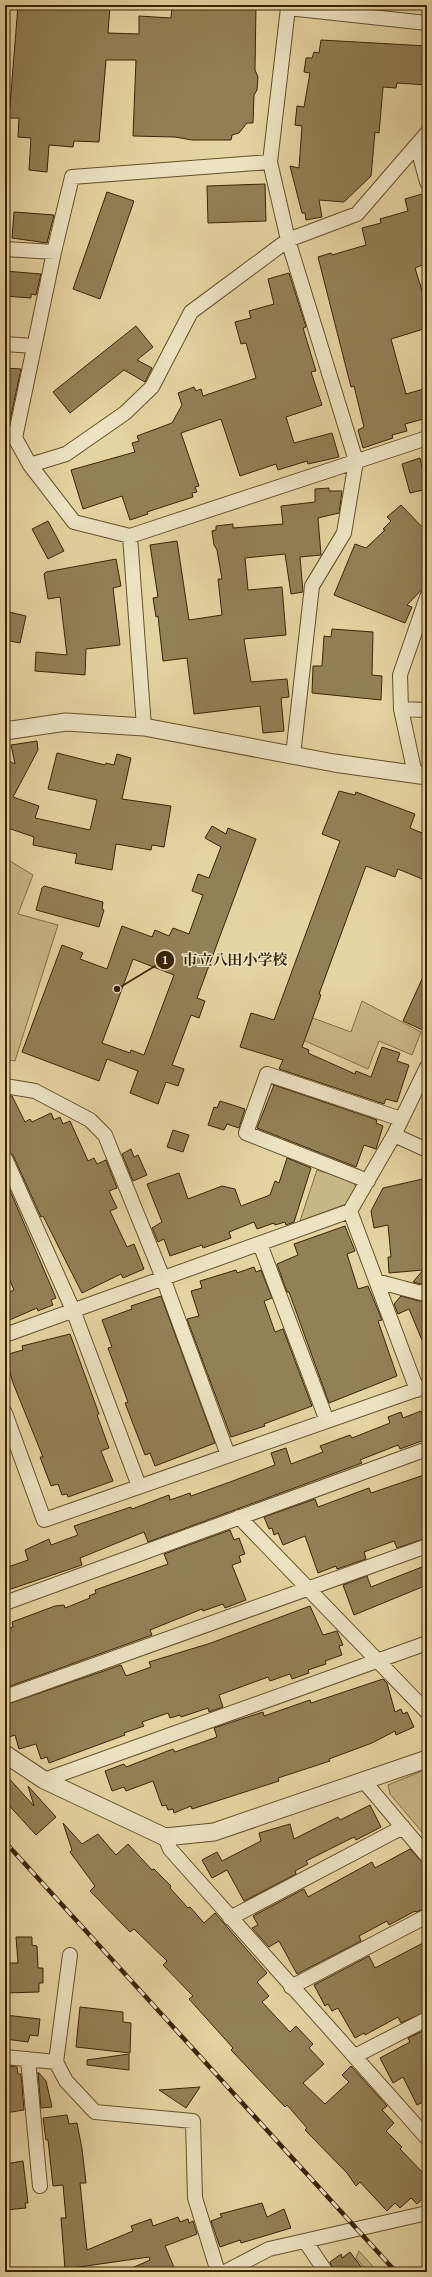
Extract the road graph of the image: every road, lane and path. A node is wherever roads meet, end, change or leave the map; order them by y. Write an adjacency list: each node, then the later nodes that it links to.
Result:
1 (427, 23): 4 (street)
2 (427, 133): 3 (street)
3 (417, 145): 5 (street); 6 (street)
4 (270, 162): 6 (street); 8 (street)
5 (427, 182)
6 (288, 240): 13 (street); 14 (street)
7 (5, 249): 8 (street)
8 (54, 252): 10 (street)
9 (5, 344): 10 (street)
10 (34, 346): 11 (street)
11 (10, 438): 14 (street)
12 (427, 438): 13 (street)
13 (356, 461): 15 (street); 21 (street)
14 (30, 465): 15 (street)
15 (130, 536): 19 (street)
16 (427, 597): 17 (street)
17 (401, 709): 18 (street); 22 (street)
18 (427, 710)
19 (144, 727): 20 (street); 21 (street)
20 (5, 731)
21 (293, 755): 22 (street)
22 (421, 775)
23 (427, 1067): 25 (street)
24 (5, 1086): 32 (street)
25 (401, 1119): 26 (street); 29 (street)
26 (394, 1135): 27 (street); 29 (street)
27 (427, 1150)
28 (5, 1158): 35 (street)
29 (368, 1181): 30 (street)
30 (350, 1211): 31 (street); 33 (street)
31 (260, 1244): 32 (street); 39 (street)
32 (163, 1278): 35 (street); 42 (street)
33 (376, 1281): 34 (street); 37 (street)
34 (427, 1290)
35 (73, 1310): 36 (street); 43 (street)
36 (5, 1335)
37 (422, 1388): 39 (street)
38 (5, 1413): 40 (street)
39 (327, 1421): 42 (street)
40 (9, 1436): 43 (street)
41 (427, 1449): 44 (street)
42 (228, 1455): 43 (street)
43 (139, 1486)
44 (239, 1517): 46 (street); 47 (street)
45 (427, 1546): 46 (street)
46 (308, 1588): 49 (street); 50 (street)
47 (5, 1603)
48 (427, 1643): 49 (street)
49 (378, 1660): 51 (street); 54 (street)
50 (5, 1697)
51 (427, 1712)
52 (5, 1754): 54 (street)
53 (427, 1759): 55 (street)
54 (44, 1780): 57 (street)
55 (363, 1780): 56 (street); 57 (street)
56 (403, 1827): 58 (street); 60 (street)
57 (165, 1837): 60 (street)
58 (427, 1856)
59 (427, 1916): 62 (street)
60 (230, 1918): 62 (street)
61 (70, 1955): 67 (street)
62 (291, 1987): 64 (street)
63 (427, 2019): 64 (street)
64 (355, 2056): 68 (street)
65 (5, 2057): 66 (street)
66 (28, 2059): 67 (street); 69 (street)
67 (56, 2062): 72 (street)
68 (424, 2130)
69 (40, 2186)
70 (427, 2213): 71 (street)
71 (305, 2241): 73 (street); 74 (street)
72 (218, 2272)
73 (225, 2272)
74 (326, 2272)

